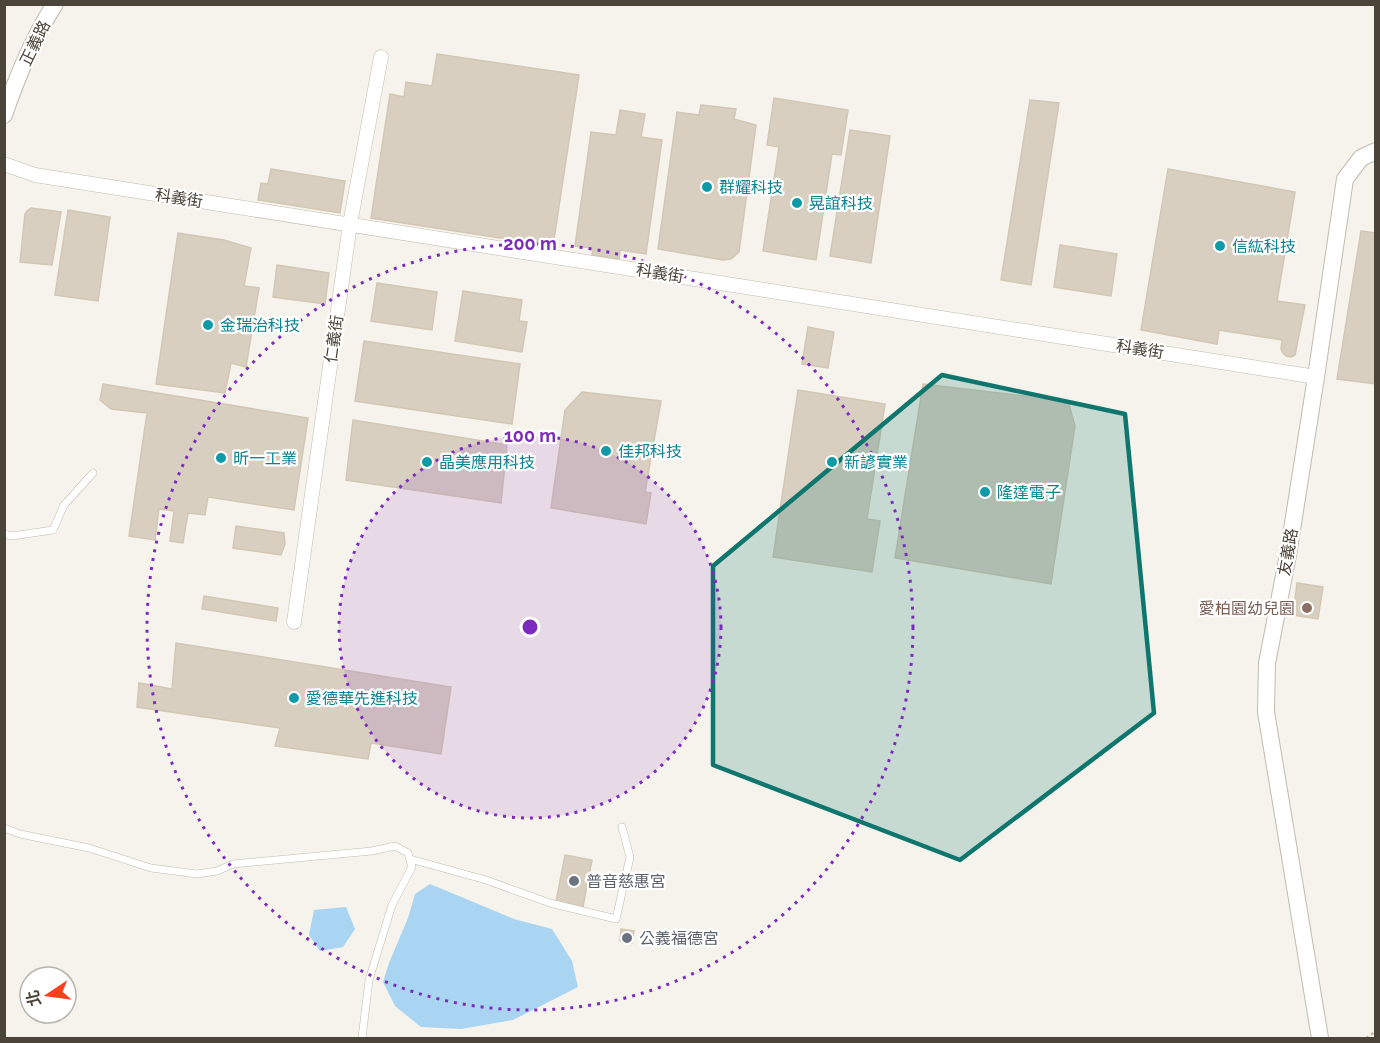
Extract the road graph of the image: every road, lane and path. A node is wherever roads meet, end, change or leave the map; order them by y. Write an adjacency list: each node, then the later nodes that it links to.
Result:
1 (55, 4): 3 (street, 正義路)
2 (381, 57): 6 (street, 仁義街)
3 (4, 115)
4 (1376, 151): 7 (street, 友義路)
5 (4, 164): 6 (street, 科義街)
6 (350, 225): 7 (street, 科義街); 10 (street, 仁義街)
7 (1316, 377): 16 (street, 友義路)
8 (93, 473): 9 (lane)
9 (4, 534)
10 (294, 622)
11 (622, 827): 13 (lane)
12 (4, 828): 13 (lane)
13 (410, 859): 15 (lane)
14 (1376, 1031): 17 (path)
15 (362, 1038)
16 (1320, 1038)
17 (1366, 1038)

